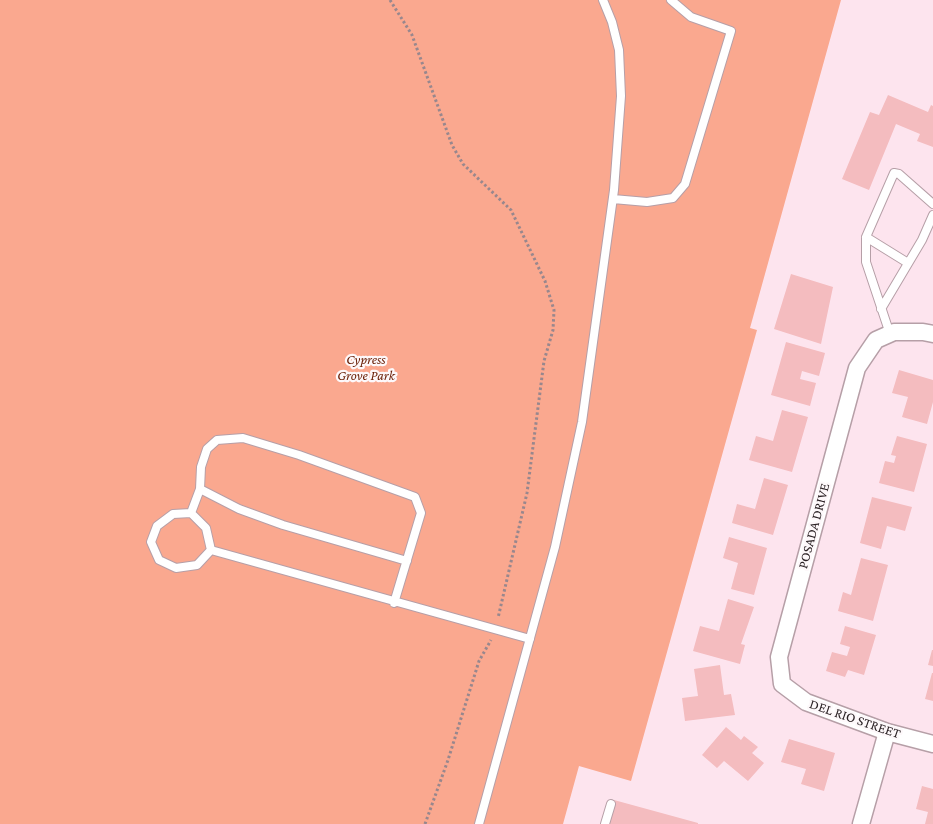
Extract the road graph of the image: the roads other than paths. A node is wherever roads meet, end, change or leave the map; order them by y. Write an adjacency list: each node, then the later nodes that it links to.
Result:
1 (602, 0): 3 (lane)
2 (671, 0): 3 (lane)
3 (613, 200): 16 (lane)
4 (933, 204): 6 (lane)
5 (933, 215): 7 (lane)
6 (866, 237): 7 (lane); 8 (lane)
7 (908, 263): 8 (lane)
8 (881, 309): 9 (lane)
9 (890, 334): 10 (street); 17 (street, POSADA DRIVE)
10 (933, 334)
11 (200, 489): 12 (lane); 14 (lane); 14 (lane)
12 (191, 513): 13 (lane); 13 (lane)
13 (211, 550): 15 (lane)
14 (406, 561): 15 (lane)
15 (394, 602): 16 (lane)
16 (530, 640): 21 (lane)
17 (782, 684): 18 (street, DEL RIO STREET)
18 (887, 732): 19 (street, DEL RIO STREET); 23 (street)
19 (933, 744)
20 (611, 804): 22 (lane)
21 (479, 824)
22 (605, 824)
23 (861, 824)

